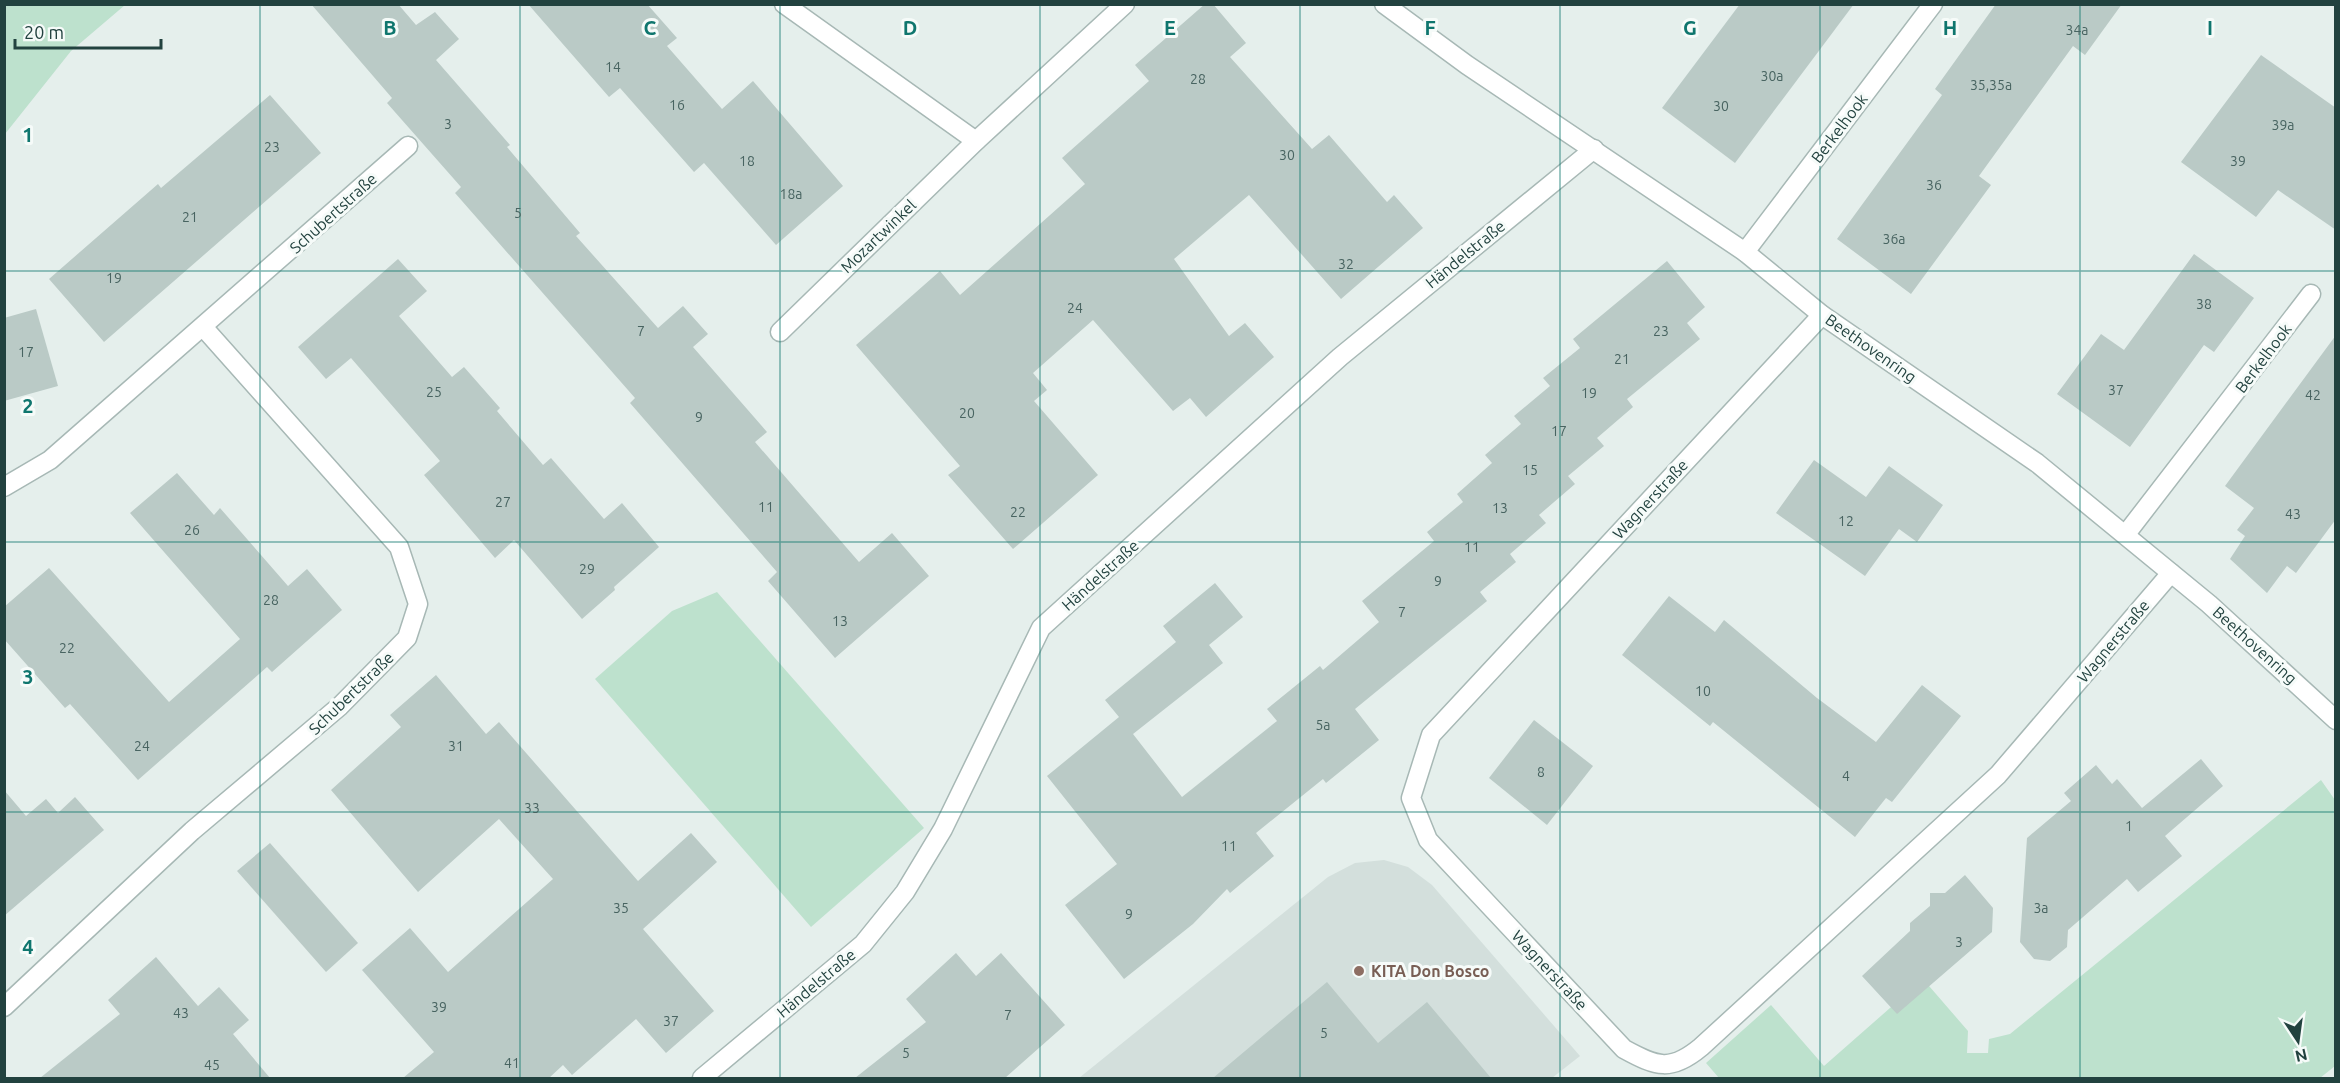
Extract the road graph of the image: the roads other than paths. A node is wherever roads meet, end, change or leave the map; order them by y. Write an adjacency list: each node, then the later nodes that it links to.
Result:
1 (784, 4): 5 (street)
2 (1125, 4): 5 (street, Mozartwinkel)
3 (1384, 4): 7 (street, Beethovenring)
4 (1933, 4): 8 (street, Berkelhook)
5 (976, 141): 12 (street, Mozartwinkel)
6 (408, 146): 11 (street, Schubertstraße)
7 (1594, 149): 8 (street, Beethovenring); 18 (street, Händelstraße)
8 (1745, 252): 10 (street, Beethovenring)
9 (2312, 294): 14 (street, Berkelhook)
10 (1822, 315): 14 (street, Beethovenring); 15 (street, Wagnerstraße)
11 (204, 328): 13 (street, Schubertstraße); 17 (street, Schubertstraße)
12 (780, 332)
13 (4, 487)
14 (2126, 534): 15 (street, Beethovenring)
15 (2171, 573): 16 (street, Beethovenring)
16 (2336, 720)
17 (4, 1007)
18 (702, 1078)

